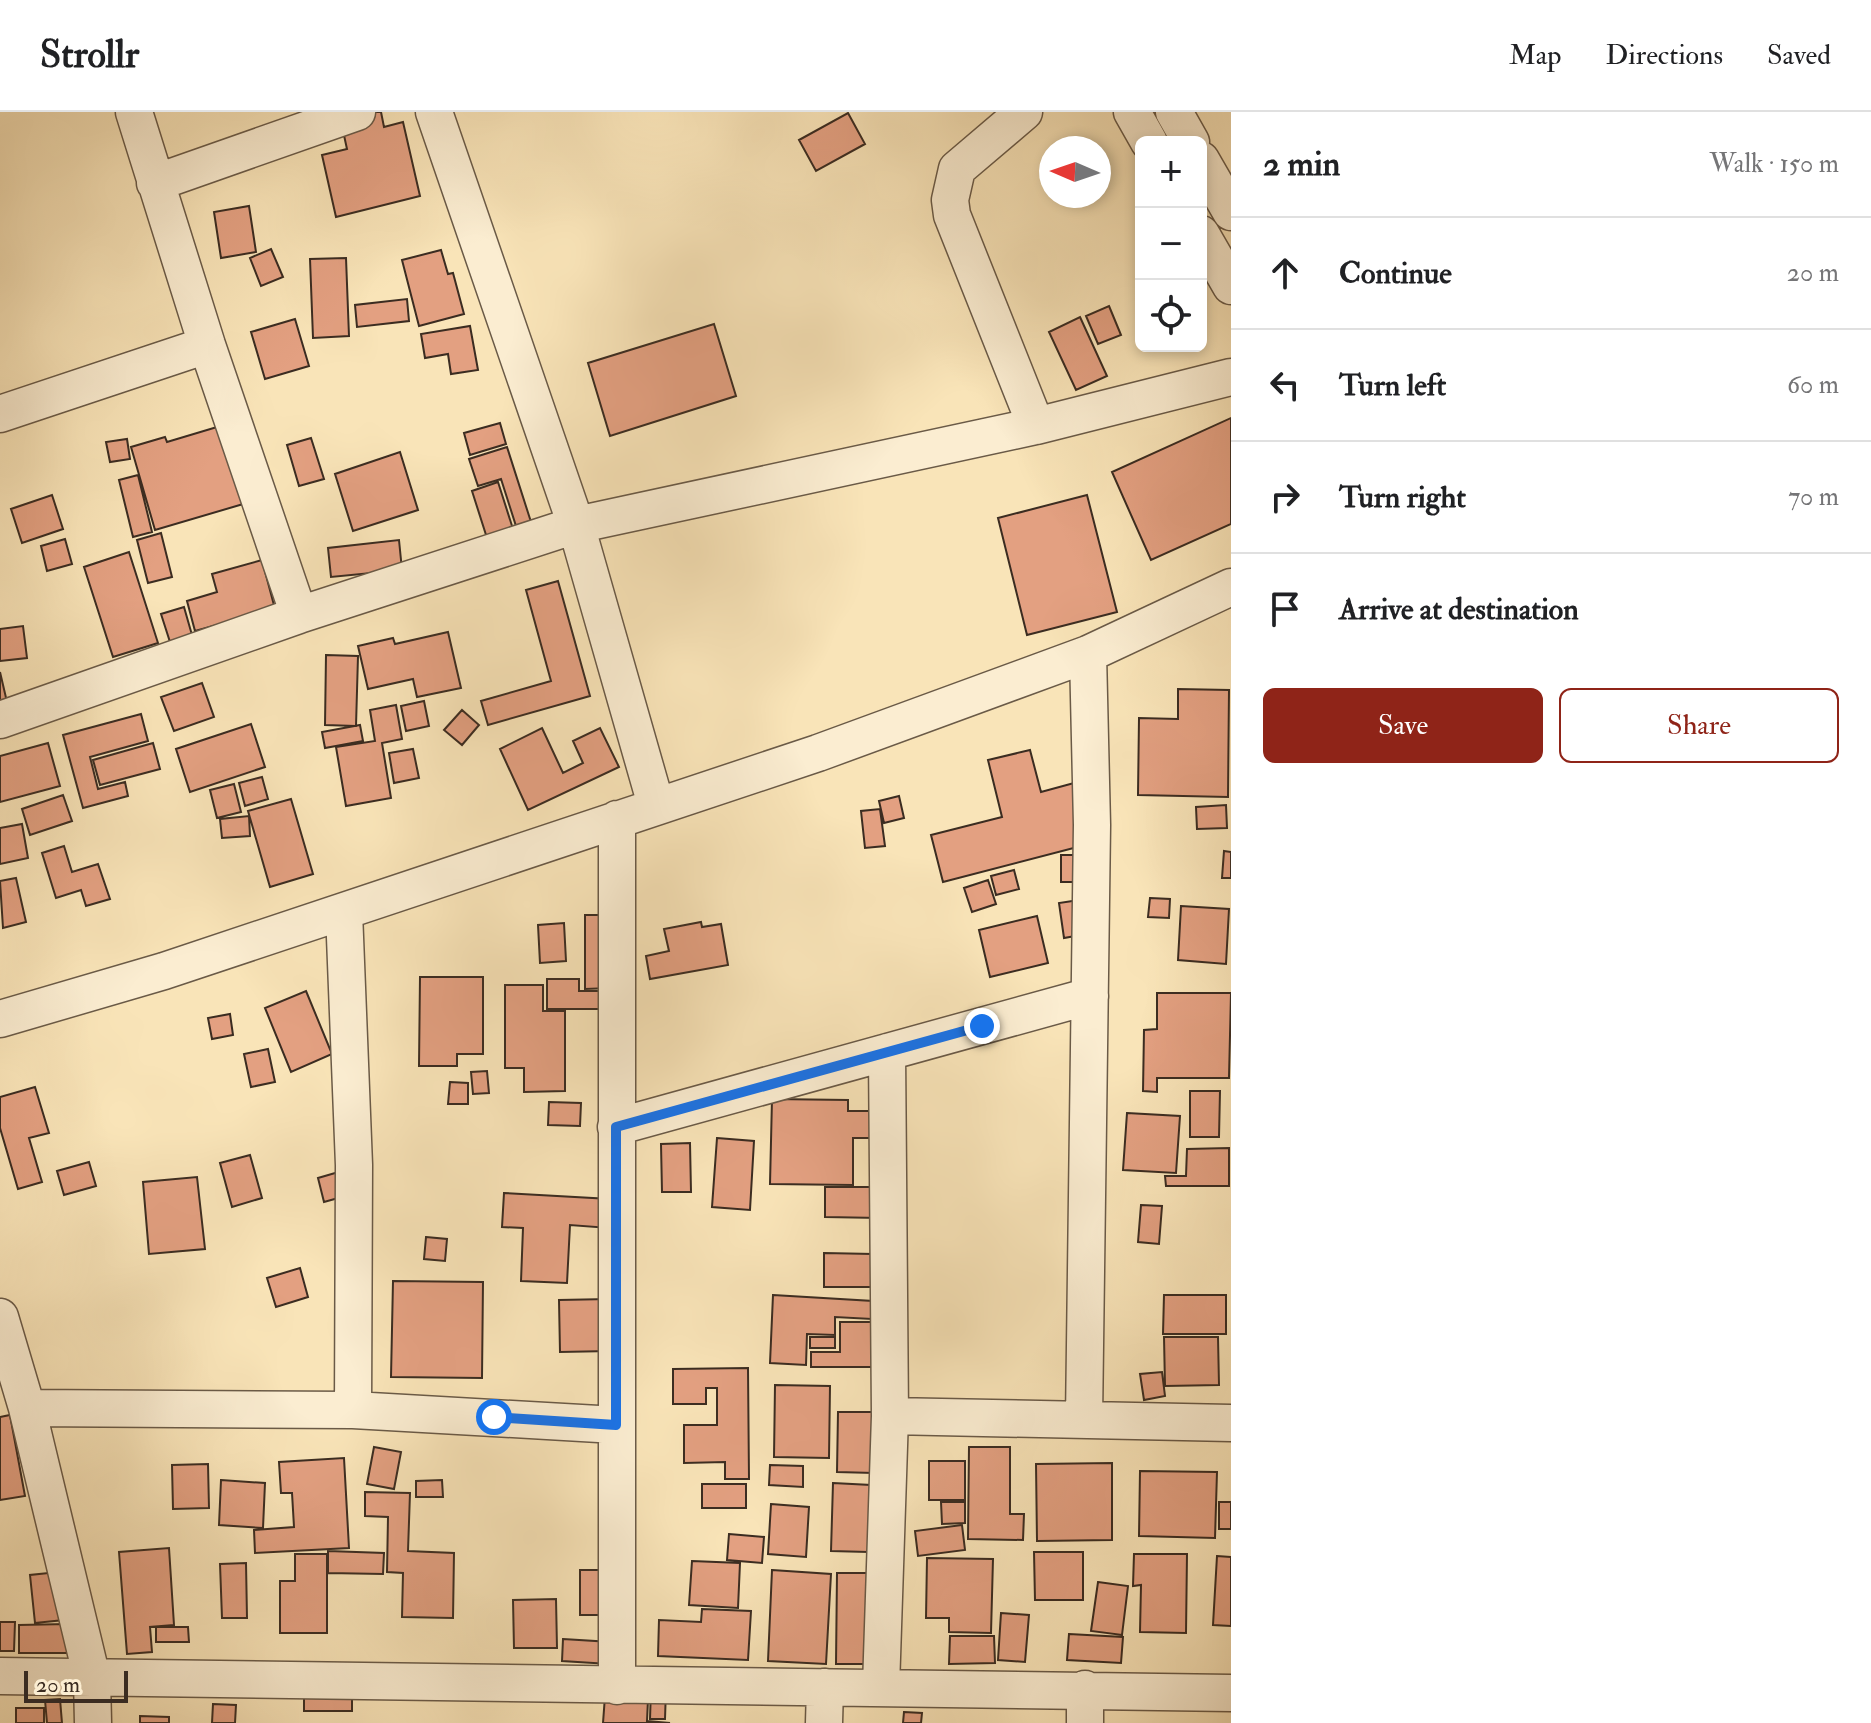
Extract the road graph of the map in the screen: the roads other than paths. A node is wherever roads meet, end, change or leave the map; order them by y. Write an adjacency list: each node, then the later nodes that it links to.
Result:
1 (134, 112): 10 (street)
2 (357, 112): 10 (street)
3 (434, 112): 18 (street)
4 (1024, 112): 17 (street)
5 (1132, 112): 7 (street)
6 (1174, 112): 8 (street)
7 (1146, 136)
8 (1188, 136)
9 (1207, 170): 11 (street)
10 (155, 183): 14 (street)
11 (1231, 212)
12 (1207, 244): 13 (street)
13 (1231, 286)
14 (207, 345): 16 (street); 20 (street)
15 (1231, 377): 17 (street)
16 (0, 414)
17 (1036, 426): 18 (street)
18 (576, 525): 20 (street); 23 (street)
19 (1231, 587): 21 (street)
20 (299, 615): 22 (street)
21 (1088, 654): 23 (street); 26 (street)
22 (0, 720)
23 (656, 805): 24 (street)
24 (617, 819): 25 (street); 29 (street)
25 (344, 912): 27 (street); 32 (street)
26 (1090, 996): 28 (street); 34 (street)
27 (0, 1019)
28 (887, 1052): 29 (street); 33 (street)
29 (616, 1127): 36 (street)
30 (0, 1317): 31 (street)
31 (27, 1408): 32 (street); 38 (street)
32 (353, 1410): 36 (street)
33 (890, 1416): 34 (street); 41 (street)
34 (1084, 1420): 35 (street)
35 (1231, 1423)
36 (616, 1425): 39 (street)
37 (0, 1676): 38 (street)
38 (92, 1678): 39 (street); 44 (street)
39 (617, 1686): 40 (street)
40 (825, 1687): 41 (street); 45 (street)
41 (881, 1687): 43 (street)
42 (1231, 1693): 43 (street)
43 (1085, 1706)
44 (93, 1723)
45 (824, 1723)

